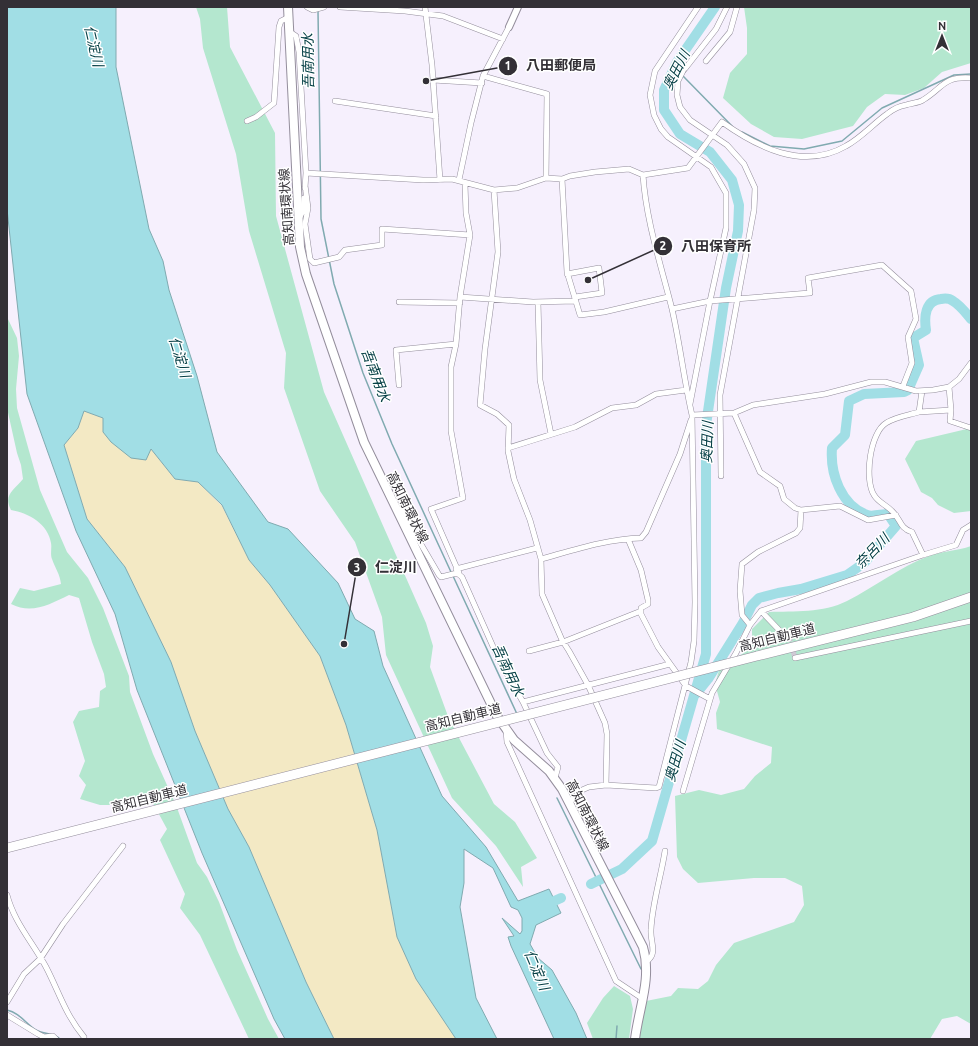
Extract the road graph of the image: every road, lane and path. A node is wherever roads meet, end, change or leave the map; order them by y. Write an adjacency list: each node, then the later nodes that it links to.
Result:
1 (324, 7): 8 (street)
2 (340, 7): 10 (street)
3 (425, 7): 10 (street)
4 (518, 7): 11 (street)
5 (698, 7): 23 (street)
6 (727, 7): 22 (street, bridge)
7 (737, 7): 14 (street)
8 (310, 8)
9 (289, 10): 12 (main road, 高知南環状線); 21 (street)
10 (427, 15): 13 (street); 17 (street)
11 (509, 27): 13 (street)
12 (290, 32): 24 (street); 33 (main road, 高知南環状線)
13 (503, 39): 15 (street)
14 (706, 61)
15 (483, 76): 18 (street); 26 (street)
16 (971, 78): 22 (street)
17 (433, 80): 18 (street); 20 (street)
18 (482, 83): 28 (street)
19 (335, 101): 20 (street)
20 (436, 116): 27 (street)
21 (247, 121)
22 (711, 136): 23 (street); 39 (street)
23 (698, 156): 25 (street); 41 (street)
24 (306, 173): 27 (street); 31 (street)
25 (643, 174): 29 (street); 37 (street)
26 (546, 178): 29 (street); 32 (street)
27 (440, 180): 28 (street)
28 (459, 180): 30 (street)
29 (562, 180): 35 (street)
30 (465, 184): 32 (street); 34 (street)
31 (305, 185): 33 (street); 34 (street)
32 (494, 190): 40 (street)
33 (298, 220): 62 (main road, 高知南環状線)
34 (470, 235): 36 (street)
35 (567, 274): 38 (street); 38 (street)
36 (460, 297): 40 (street); 44 (street)
37 (668, 297): 38 (street); 45 (street)
38 (575, 299): 43 (street)
39 (735, 299): 41 (street); 49 (street); 56 (street)
40 (493, 300): 43 (street); 61 (street)
41 (710, 301): 45 (street); 53 (street)
42 (399, 302): 44 (street)
43 (538, 302): 60 (street)
44 (460, 303): 46 (street)
45 (672, 308): 51 (street)
46 (456, 344): 48 (street); 71 (street)
47 (971, 364): 50 (street)
48 (399, 385)
49 (905, 387): 52 (street); 57 (street)
50 (949, 387): 52 (street); 54 (street)
51 (686, 390): 53 (street); 60 (street)
52 (922, 391): 55 (street)
53 (690, 404): 58 (street)
54 (951, 410): 55 (street); 59 (street)
55 (919, 412): 65 (street)
56 (719, 413): 57 (street); 58 (street); 63 (street)
57 (734, 413): 64 (street)
58 (695, 414): 67 (street); 85 (street)
59 (971, 428)
60 (551, 434): 61 (street)
61 (508, 448): 68 (street)
62 (374, 465): 71 (street); 88 (main road, 高知南環状線)
63 (721, 476)
64 (801, 510): 65 (street); 76 (street)
65 (896, 516): 69 (street)
66 (971, 525): 69 (street)
67 (628, 538): 70 (street); 73 (street)
68 (537, 548): 70 (street); 71 (street)
69 (923, 555): 74 (street)
70 (541, 559): 78 (street)
71 (458, 572): 87 (street)
72 (971, 597): 94 (highway, 高知自動車道, bridge)
73 (641, 611): 78 (street); 82 (street)
74 (761, 611): 76 (street); 77 (street)
75 (971, 621): 80 (street)
76 (750, 625): 83 (street)
77 (789, 637)
78 (563, 642): 79 (street); 84 (street)
79 (529, 652)
80 (795, 658)
81 (722, 661): 83 (street)
82 (670, 664): 84 (street); 85 (street)
83 (724, 673): 86 (street)
84 (588, 685): 87 (street); 90 (street)
85 (686, 686): 86 (street); 90 (street)
86 (710, 699): 91 (street)
87 (523, 702): 89 (street)
88 (506, 731): 89 (main road, 高知南環状線); 99 (street)
89 (555, 778): 92 (main road, 高知南環状線)
90 (606, 784): 92 (street)
91 (683, 791)
92 (569, 802): 98 (main road, 高知南環状線)
93 (123, 846): 97 (street)
94 (7, 848)
95 (665, 851): 98 (street)
96 (7, 895): 97 (street)
97 (40, 959): 100 (street); 102 (street)
98 (647, 961): 99 (main road, 高知南環状線)
99 (643, 999): 104 (main road, 高知南環状線)
100 (7, 1002)
101 (7, 1015): 103 (street)
102 (84, 1037)
103 (56, 1039)
104 (635, 1039)

